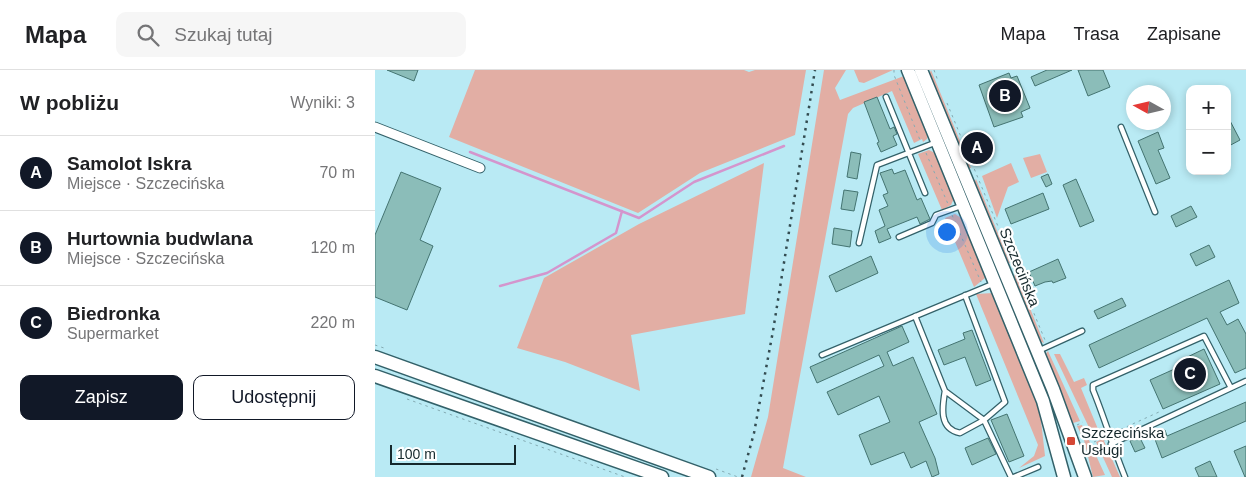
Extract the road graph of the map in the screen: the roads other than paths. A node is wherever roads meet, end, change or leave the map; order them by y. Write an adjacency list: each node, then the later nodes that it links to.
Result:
1 (908, 70): 6 (main road, Szczecińska)
2 (921, 70): 18 (main road, Szczecińska)
3 (886, 97): 7 (lane)
4 (375, 127): 8 (street)
5 (1121, 128): 11 (lane)
6 (938, 142): 7 (lane); 10 (main road, Szczecińska)
7 (909, 154): 9 (lane); 13 (lane)
8 (480, 168)
9 (925, 193)
10 (963, 204): 12 (lane); 14 (main road, Szczecińska)
11 (1155, 212)
12 (899, 237)
13 (859, 243)
14 (996, 282): 15 (lane); 28 (main road, Szczecińska)
15 (965, 296): 16 (lane); 25 (lane)
16 (915, 316): 19 (lane); 24 (lane)
17 (1082, 331): 18 (lane)
18 (1042, 347): 32 (main road, Szczecińska)
19 (822, 355)
20 (375, 356): 30 (main road)
21 (375, 376): 29 (main road)
22 (1246, 381): 23 (lane)
23 (1231, 388): 26 (lane); 26 (lane)
24 (945, 391): 25 (lane); 25 (lane)
25 (985, 420): 31 (lane)
26 (1111, 444): 33 (lane)
27 (1038, 467): 31 (lane)
28 (1062, 473)
29 (661, 477)
30 (709, 477)
31 (1012, 477)
32 (1085, 477)
33 (1125, 477)

